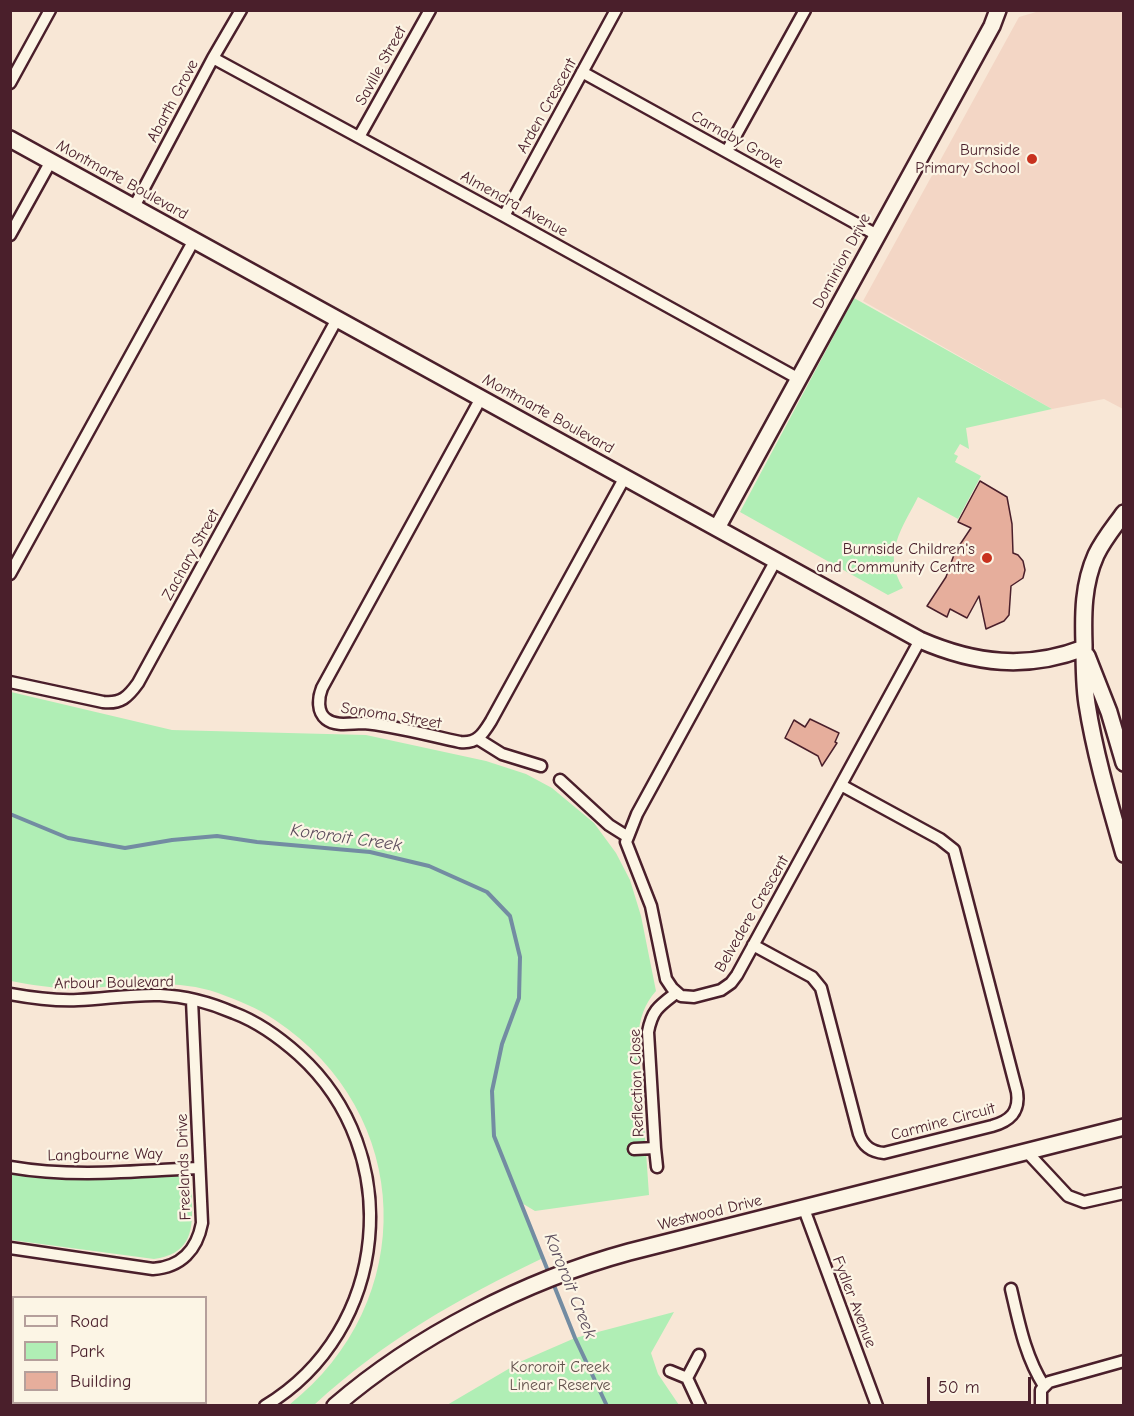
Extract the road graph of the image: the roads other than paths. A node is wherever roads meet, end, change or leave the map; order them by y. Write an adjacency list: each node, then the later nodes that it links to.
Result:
1 (50, 10): 9 (street)
2 (241, 10): 7 (street, Abarth Grove)
3 (430, 10): 10 (street, Saville Street)
4 (616, 10): 8 (street, Arden Crescent)
5 (805, 10): 12 (street)
6 (998, 10): 17 (street, Dominion Drive)
7 (213, 58): 10 (street, Almendra Avenue); 14 (street, Abarth Grove)
8 (582, 72): 12 (street, Carnaby Grove); 15 (street, Arden Crescent)
9 (10, 83)
10 (359, 136): 15 (street, Almendra Avenue)
11 (10, 139): 13 (street, Montmarte Boulevard)
12 (727, 151): 17 (street, Carnaby Grove)
13 (51, 161): 14 (street, Montmarte Boulevard); 16 (street)
14 (134, 207): 18 (street, Montmarte Boulevard)
15 (504, 216): 20 (street, Almendra Avenue)
16 (10, 235)
17 (877, 235): 20 (street, Dominion Drive)
18 (194, 240): 19 (street, Montmarte Boulevard); 26 (street)
19 (337, 320): 21 (street, Montmarte Boulevard); 29 (street, Zachary Street)
20 (799, 379): 24 (street, Dominion Drive)
21 (481, 398): 22 (street, Montmarte Boulevard); 30 (street, Sonoma Street)
22 (625, 477): 24 (street, Montmarte Boulevard); 30 (street)
23 (1120, 523): 28 (street)
24 (717, 528): 25 (street, Montmarte Boulevard)
25 (776, 560): 27 (street, Montmarte Boulevard); 35 (street)
26 (10, 574)
27 (920, 640): 28 (street, Montmarte Boulevard); 34 (street, Belvedere Crescent)
28 (1084, 648): 31 (street); 36 (street)
29 (10, 682)
30 (478, 739): 32 (street)
31 (1124, 763)
32 (541, 766)
33 (560, 780): 35 (street)
34 (841, 784): 37 (street, Belvedere Crescent); 37 (street, Carmine Circuit)
35 (627, 837): 38 (street)
36 (1124, 854)
37 (753, 945): 38 (street, Belvedere Crescent)
38 (676, 993): 42 (street, Reflection Close)
39 (10, 994): 40 (street, Arbour Boulevard)
40 (192, 1000): 47 (street, Freelands Drive); 57 (street, Arbour Boulevard)
41 (1124, 1126): 44 (street, Westwood Drive)
42 (655, 1148): 43 (street); 46 (street)
43 (634, 1149)
44 (1027, 1152): 48 (street); 49 (street, Westwood Drive)
45 (10, 1167): 47 (street, Langbourne Way)
46 (657, 1167)
47 (200, 1168): 50 (street, Freelands Drive)
48 (1124, 1192)
49 (804, 1209): 58 (street, Westwood Drive); 60 (street, Fydler Avenue)
50 (10, 1248)
51 (1011, 1289): 56 (street)
52 (699, 1355): 55 (street)
53 (1124, 1361): 56 (street)
54 (670, 1371): 55 (street)
55 (687, 1378): 59 (street)
56 (1044, 1386): 61 (street)
57 (265, 1406)
58 (335, 1406)
59 (700, 1406)
60 (877, 1406)
61 (1041, 1406)

